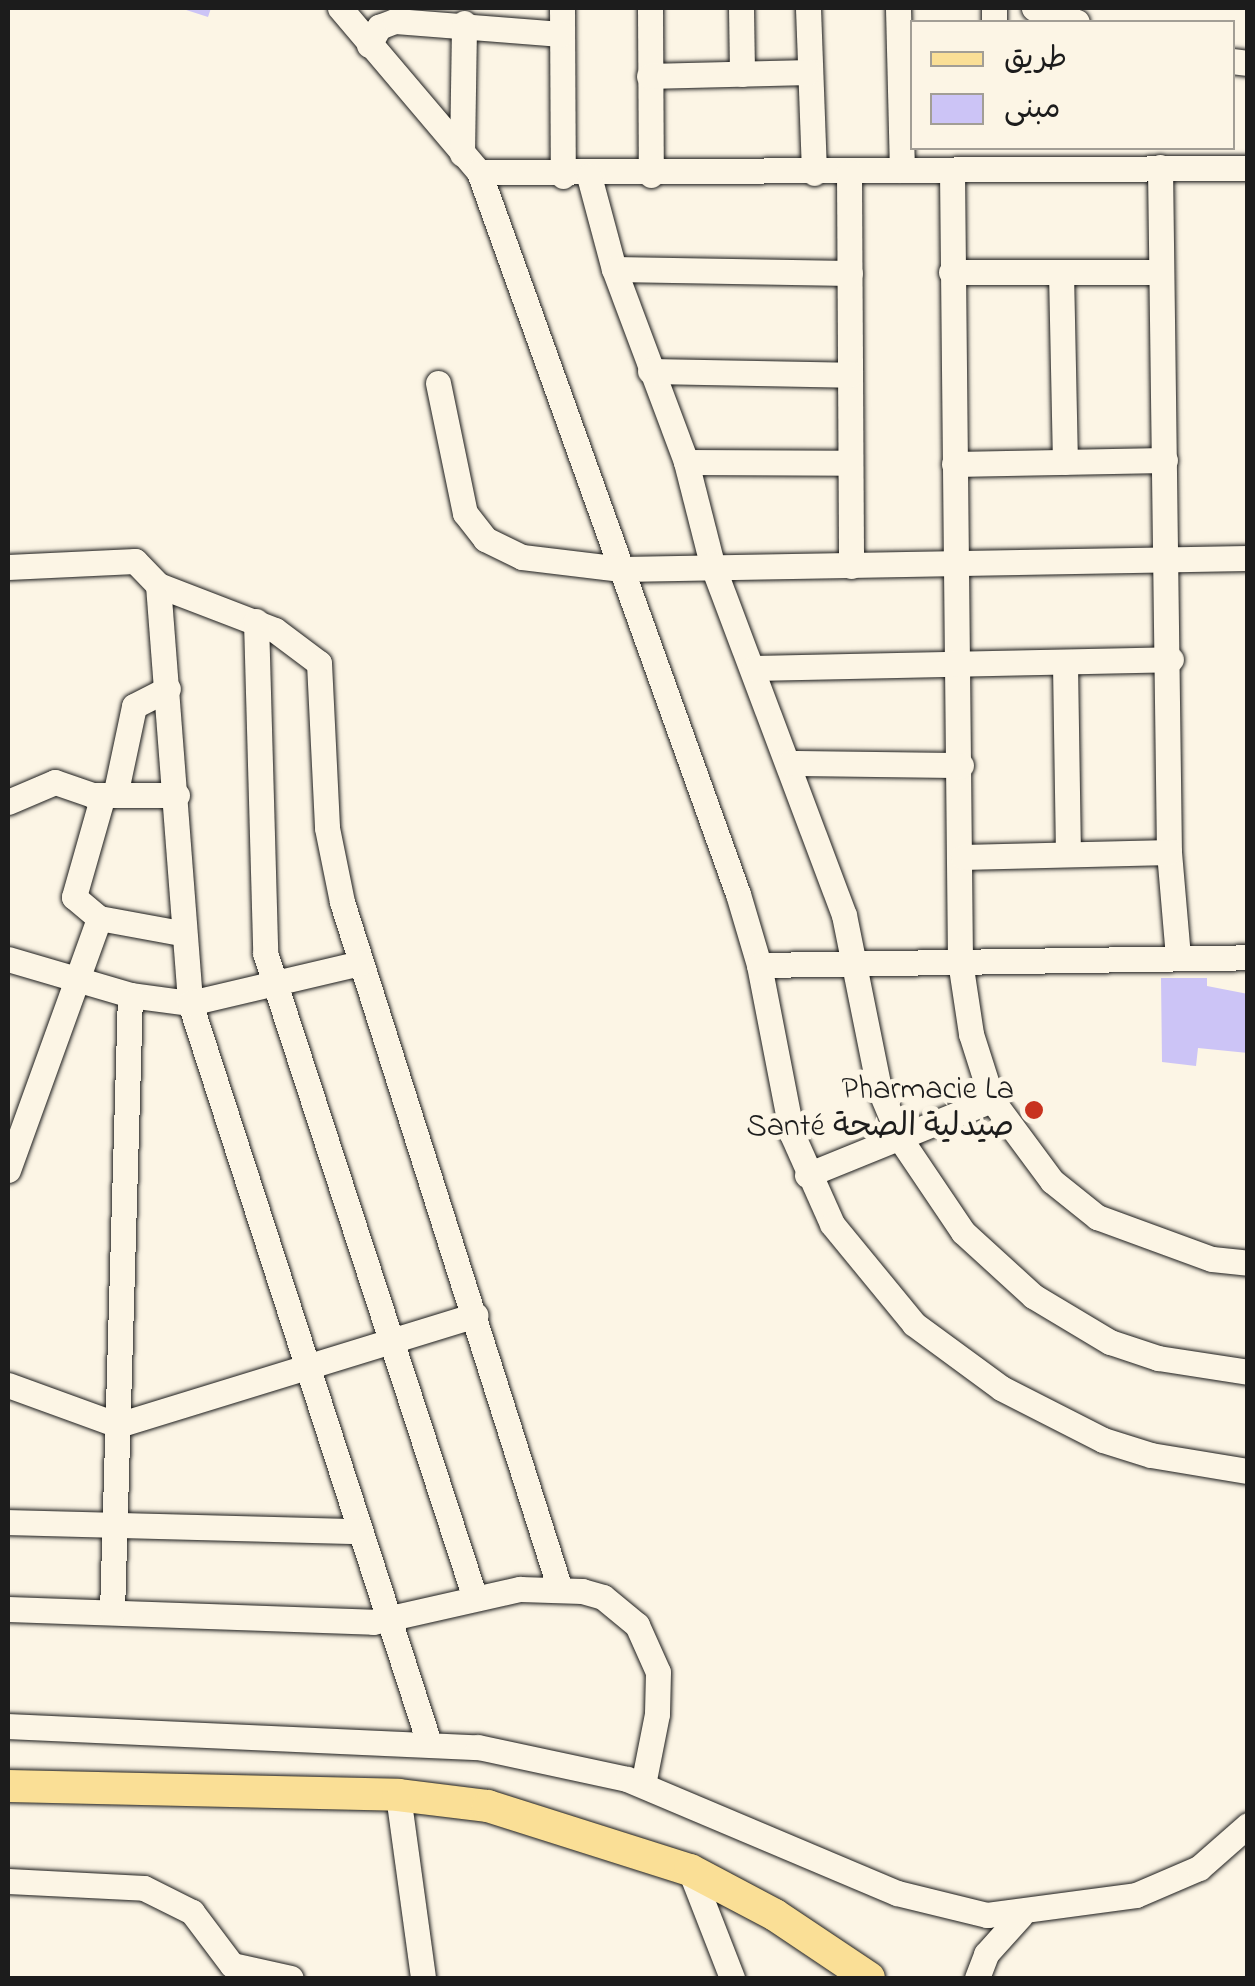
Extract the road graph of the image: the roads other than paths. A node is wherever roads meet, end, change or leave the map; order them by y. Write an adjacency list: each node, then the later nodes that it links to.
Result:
1 (340, 8): 11 (street)
2 (562, 8): 10 (street)
3 (650, 8): 14 (street)
4 (740, 8): 13 (street)
5 (808, 8): 12 (street)
6 (898, 8): 20 (street)
7 (1034, 8): 8 (street)
8 (1067, 16)
9 (464, 22): 10 (street); 11 (street); 17 (street)
10 (561, 34): 24 (street)
11 (369, 45): 17 (street)
12 (808, 72): 13 (street); 23 (street)
13 (742, 74): 14 (street)
14 (650, 76): 25 (street)
15 (993, 158): 16 (street); 21 (street)
16 (1080, 158): 18 (street)
17 (471, 163): 24 (street); 45 (street)
18 (1160, 168): 19 (street); 29 (street)
19 (1248, 168)
20 (902, 170): 21 (street); 22 (street)
21 (952, 171): 27 (street)
22 (849, 172): 23 (street); 30 (street)
23 (814, 173): 25 (street)
24 (576, 176): 25 (street); 26 (street)
25 (652, 176)
26 (614, 269): 30 (street); 31 (street)
27 (951, 272): 28 (street); 38 (street)
28 (1061, 272): 29 (street); 36 (street)
29 (1161, 272): 34 (street)
30 (850, 274): 32 (street)
31 (650, 371): 32 (street); 35 (street)
32 (850, 375): 37 (street)
33 (438, 383): 45 (street)
34 (1165, 460): 36 (street); 40 (street)
35 (686, 462): 37 (street); 41 (street)
36 (1065, 462): 38 (street)
37 (850, 463): 42 (street)
38 (954, 464): 44 (street)
39 (1248, 558): 40 (street)
40 (1167, 562): 44 (street); 48 (street)
41 (712, 564): 42 (street); 45 (street); 51 (street)
42 (851, 566): 44 (street)
43 (8, 567): 46 (street)
44 (958, 567): 49 (street)
45 (621, 569): 69 (street)
46 (158, 584): 47 (street); 52 (street)
47 (256, 621): 67 (street); 71 (street)
48 (1170, 659): 50 (street); 59 (street)
49 (958, 660): 50 (street); 51 (street); 54 (street)
50 (1065, 664): 58 (street)
51 (754, 668): 53 (street)
52 (168, 689): 55 (street); 56 (street)
53 (790, 764): 54 (street); 68 (street)
54 (961, 766): 60 (street)
55 (110, 793): 56 (street); 57 (street); 61 (street)
56 (177, 794): 62 (street)
57 (8, 802)
58 (1068, 852): 59 (street); 60 (street)
59 (1169, 852): 63 (street)
60 (963, 857): 66 (street)
61 (98, 918): 62 (street); 70 (street)
62 (181, 933): 73 (street)
63 (1178, 957): 64 (street); 66 (street)
64 (1248, 958)
65 (8, 959): 70 (street)
66 (960, 961): 68 (street); 74 (street)
67 (360, 963): 71 (street); 79 (street)
68 (858, 963): 69 (street); 75 (street)
69 (760, 965): 77 (street)
70 (80, 980): 72 (street); 76 (street)
71 (277, 987): 73 (street); 80 (street)
72 (130, 995): 73 (street); 84 (street)
73 (190, 1003): 81 (street)
74 (992, 1100): 75 (street); 78 (street)
75 (901, 1140): 77 (street); 82 (street)
76 (8, 1170)
77 (807, 1175): 85 (street)
78 (1248, 1263)
79 (475, 1314): 80 (street); 89 (street)
80 (388, 1340): 81 (street); 90 (street)
81 (305, 1363): 84 (street); 88 (street)
82 (1248, 1372)
83 (8, 1385): 84 (street)
84 (118, 1425): 87 (street)
85 (1248, 1471)
86 (8, 1522): 87 (street)
87 (114, 1526): 88 (street); 92 (street)
88 (357, 1531): 93 (street)
89 (559, 1586): 90 (street); 96 (street)
90 (475, 1598): 93 (street)
91 (8, 1609): 92 (street)
92 (112, 1612): 93 (street)
93 (386, 1620): 95 (street)
94 (8, 1726): 95 (street)
95 (428, 1740): 96 (street)
96 (643, 1785): 102 (street)
97 (8, 1786): 98 (main road)
98 (398, 1795): 100 (main road); 104 (street)
99 (1248, 1825): 102 (street)
100 (690, 1870): 105 (street); 106 (main road)
101 (8, 1881): 103 (street)
102 (1021, 1915): 107 (street)
103 (290, 1978)
104 (423, 1978)
105 (732, 1978)
106 (869, 1978)
107 (977, 1978)

